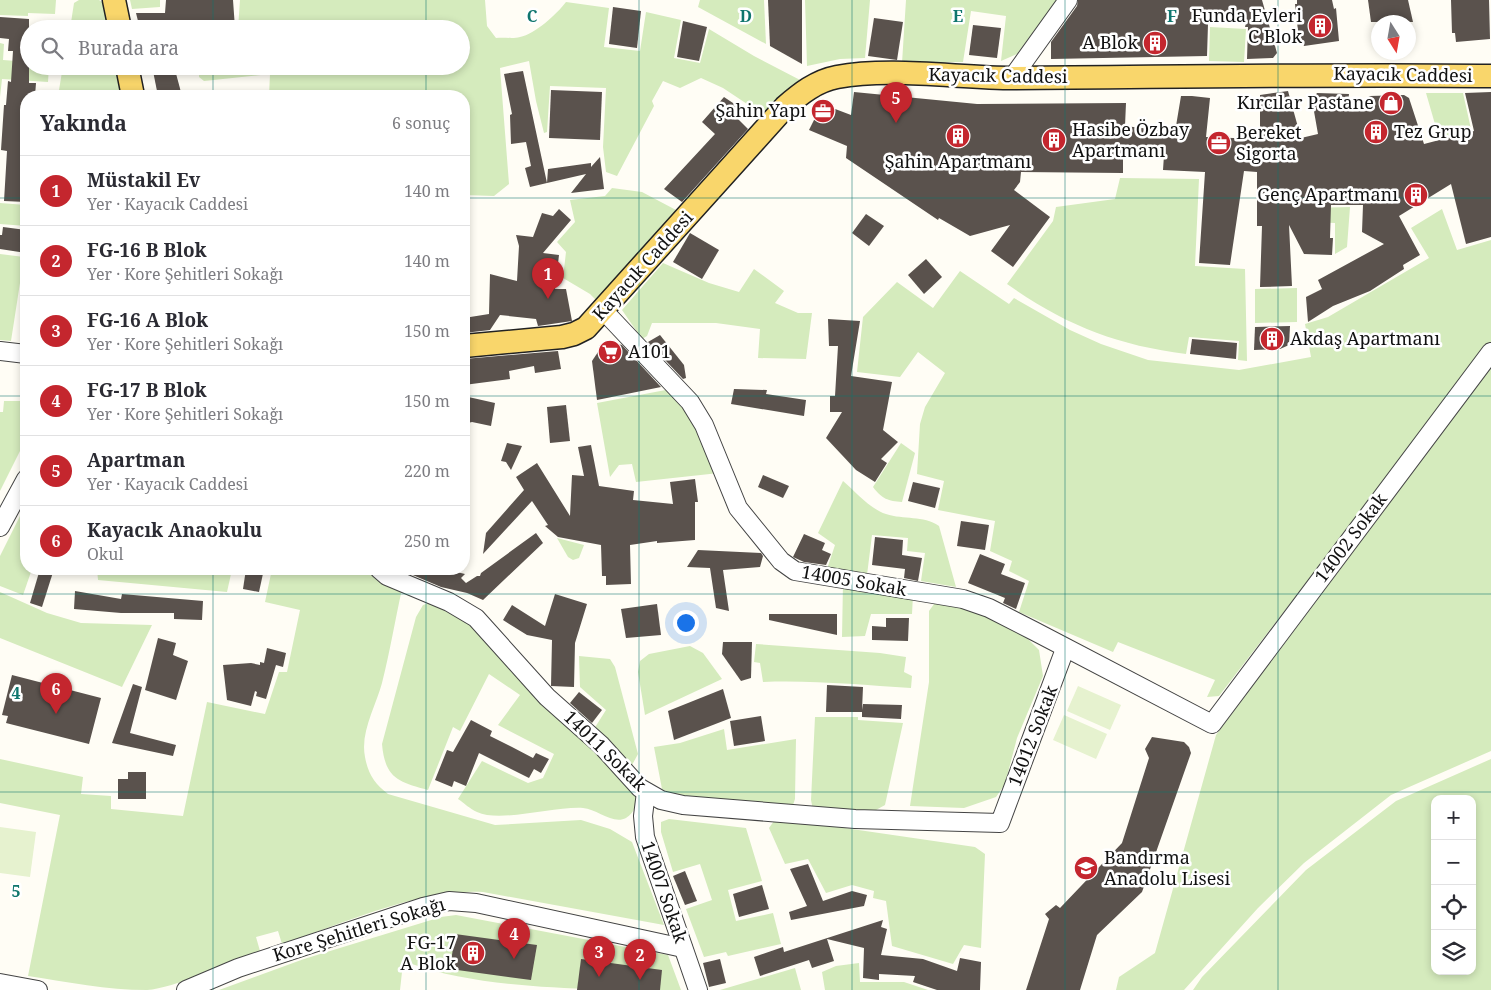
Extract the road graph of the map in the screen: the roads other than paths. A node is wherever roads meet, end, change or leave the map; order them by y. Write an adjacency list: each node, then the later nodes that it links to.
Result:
1 (114, 0): 3 (main road)
2 (1068, 0): 6 (street)
3 (118, 20)
4 (129, 75): 7 (main road)
5 (1491, 76): 6 (main road, Kayacık Caddesi)
6 (1012, 78): 8 (main road, Kayacık Caddesi)
7 (132, 90)
8 (603, 310): 9 (main road, Kayacık Caddesi); 16 (street, 14005 Sokak)
9 (470, 345)
10 (0, 351): 12 (street)
11 (1491, 352): 17 (street, 14002 Sokak)
12 (20, 353)
13 (20, 490): 14 (street)
14 (0, 527)
15 (386, 575): 18 (street, 14011 Sokak)
16 (1065, 649): 17 (street, 14005 Sokak); 19 (street, 14012 Sokak)
17 (1212, 724)
18 (646, 792): 19 (street, 14011 Sokak); 20 (street, 14007 Sokak)
19 (1000, 823)
20 (683, 948): 23 (street, Kore Şehitleri Sokağı); 24 (street, 14007 Sokak)
21 (0, 983): 22 (street)
22 (38, 990)
23 (186, 990)
24 (698, 990)

